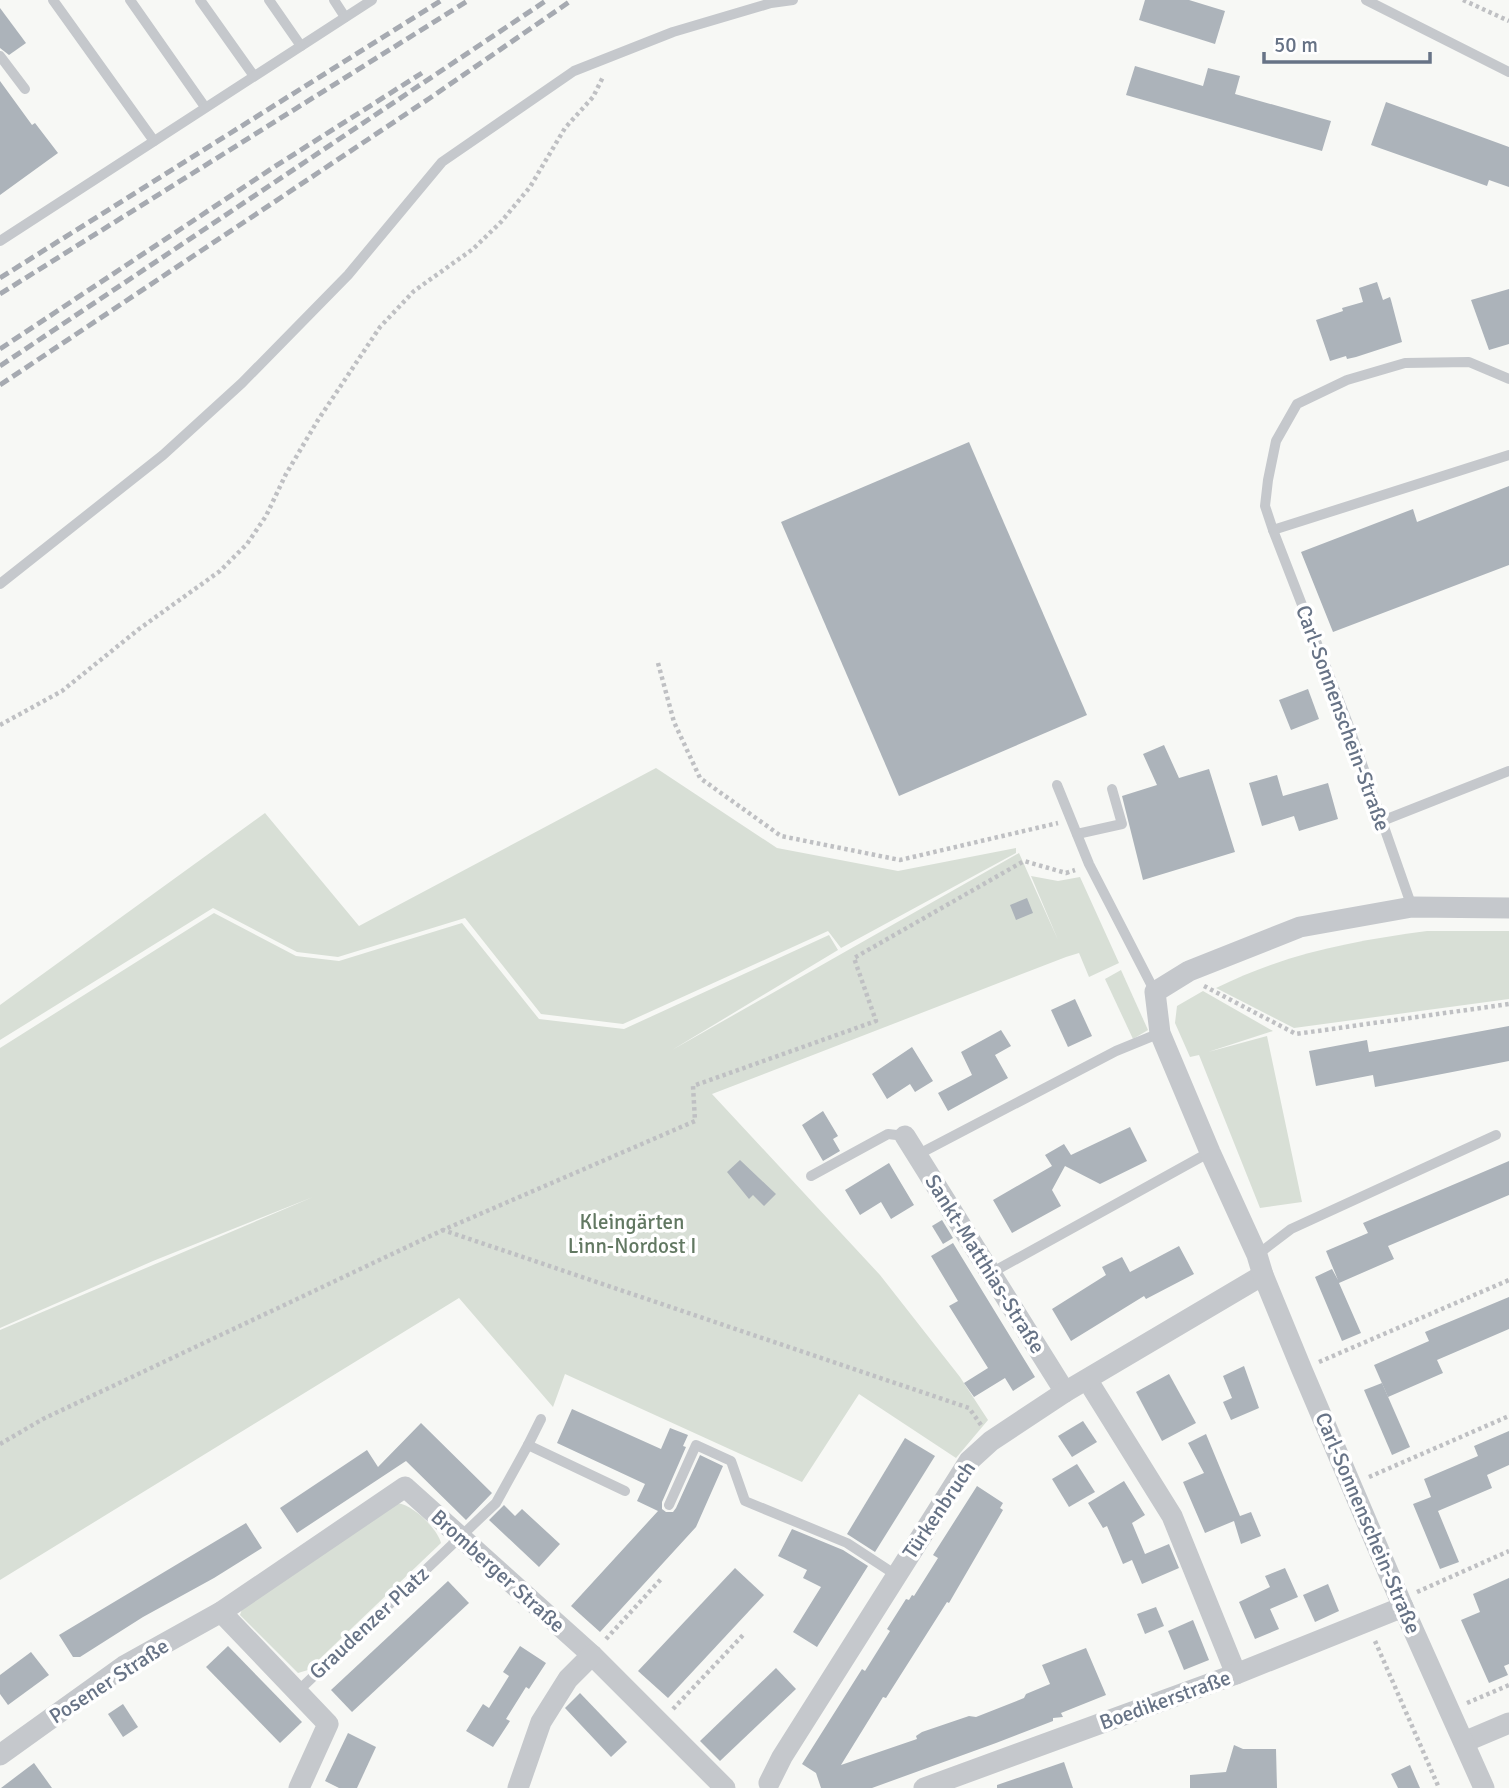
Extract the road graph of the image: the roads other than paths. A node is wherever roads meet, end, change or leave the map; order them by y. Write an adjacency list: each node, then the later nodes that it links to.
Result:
1 (53, 0): 16 (lane)
2 (130, 0): 15 (lane)
3 (200, 0): 13 (lane)
4 (269, 0): 10 (lane)
5 (334, 0): 9 (lane)
6 (372, 0): 9 (lane)
7 (793, 0): 21 (lane)
8 (1366, 0): 12 (lane)
9 (345, 17): 10 (lane)
10 (301, 46): 13 (lane)
11 (0, 56): 14 (lane)
12 (1509, 72)
13 (254, 76): 15 (lane)
14 (25, 89)
15 (205, 107): 16 (lane)
16 (154, 141): 17 (lane)
17 (0, 241)
18 (1509, 379): 20 (lane, Carl-Sonnenschein-Straße)
19 (1509, 455): 20 (lane)
20 (1273, 530): 25 (lane, Carl-Sonnenschein-Straße)
21 (0, 584)
22 (1509, 771): 25 (lane)
23 (1057, 785): 26 (lane, Carl-Sonnenschein-Straße)
24 (1112, 789): 26 (lane)
25 (1382, 821): 27 (lane, Carl-Sonnenschein-Straße)
26 (1077, 834): 29 (lane, Carl-Sonnenschein-Straße)
27 (1412, 906): 28 (street); 29 (street)
28 (1509, 908)
29 (1155, 992): 30 (street, Carl-Sonnenschein-Straße)
30 (1160, 1033): 33 (street, Carl-Sonnenschein-Straße); 34 (lane)
31 (1496, 1135): 36 (lane)
32 (905, 1136): 34 (street, Sankt-Matthias-Straße); 35 (lane)
33 (1210, 1152): 36 (street, Carl-Sonnenschein-Straße); 37 (lane)
34 (916, 1155): 37 (street, Sankt-Matthias-Straße)
35 (811, 1176)
36 (1260, 1265): 38 (street, Türkenbruch); 46 (street, Carl-Sonnenschein-Straße)
37 (991, 1273): 39 (street, Sankt-Matthias-Straße)
38 (1088, 1381): 39 (street, Türkenbruch); 49 (street)
39 (1065, 1392): 45 (street, Türkenbruch)
40 (541, 1419): 41 (lane, Graudenzer Platz)
41 (527, 1445): 42 (lane); 44 (lane, Graudenzer Platz)
42 (625, 1491)
43 (669, 1505): 45 (lane)
44 (460, 1537): 47 (street, Bromberger Straße); 48 (street, Bromberger Straße); 50 (lane, Graudenzer Platz)
45 (896, 1574): 54 (street, Türkenbruch)
46 (1403, 1607): 49 (street, Boedikerstraße); 52 (street, Carl-Sonnenschein-Straße)
47 (221, 1612): 50 (street, Graudenzer Platz); 53 (street, Posener Straße)
48 (592, 1655): 56 (street); 57 (street, Bromberger Straße)
49 (1236, 1674): 58 (street, Boedikerstraße)
50 (296, 1692): 55 (street)
51 (1509, 1723): 52 (street)
52 (1464, 1742): 59 (street, Carl-Sonnenschein-Straße)
53 (0, 1755)
54 (767, 1786)
55 (299, 1788)
56 (518, 1788)
57 (724, 1788)
58 (924, 1788)
59 (1484, 1788)

